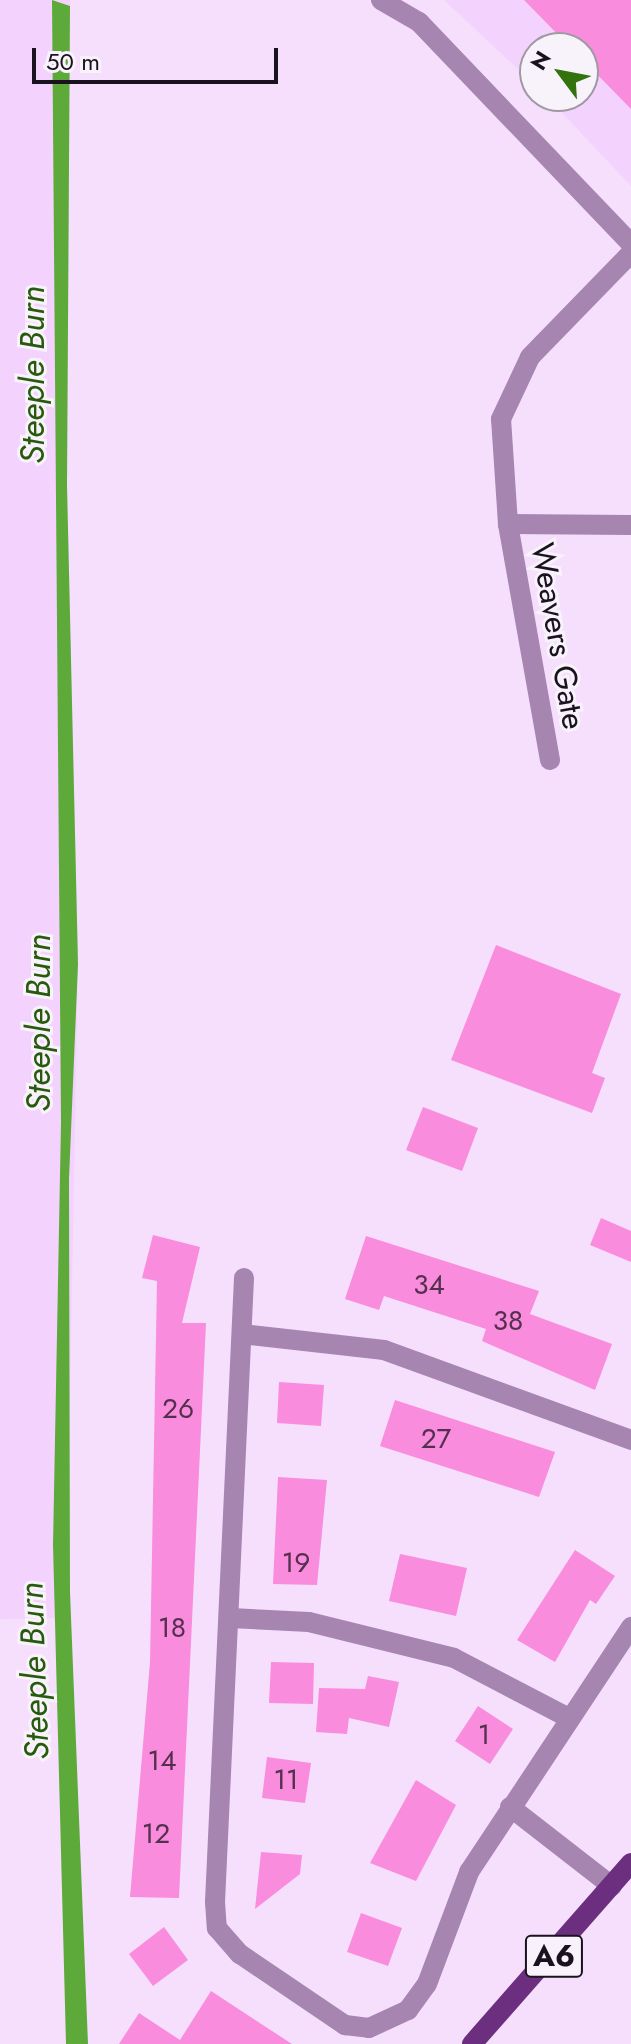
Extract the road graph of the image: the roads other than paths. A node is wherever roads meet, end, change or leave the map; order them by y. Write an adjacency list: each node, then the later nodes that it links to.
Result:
1 (381, 0): 2 (street)
2 (631, 244)
3 (631, 253): 4 (street, Weavers Gate)
4 (508, 524): 5 (street, Weavers Gate); 6 (street, Weavers Gate)
5 (631, 525)
6 (550, 760)
7 (244, 1278): 8 (street)
8 (242, 1334): 9 (street); 10 (street)
9 (631, 1440)
10 (230, 1618): 12 (street); 13 (street)
11 (631, 1627): 12 (street)
12 (569, 1718): 13 (street)
13 (510, 1807): 15 (street)
14 (631, 1863): 15 (main road, A6)
15 (612, 1886): 16 (main road, A6)
16 (472, 2044)

